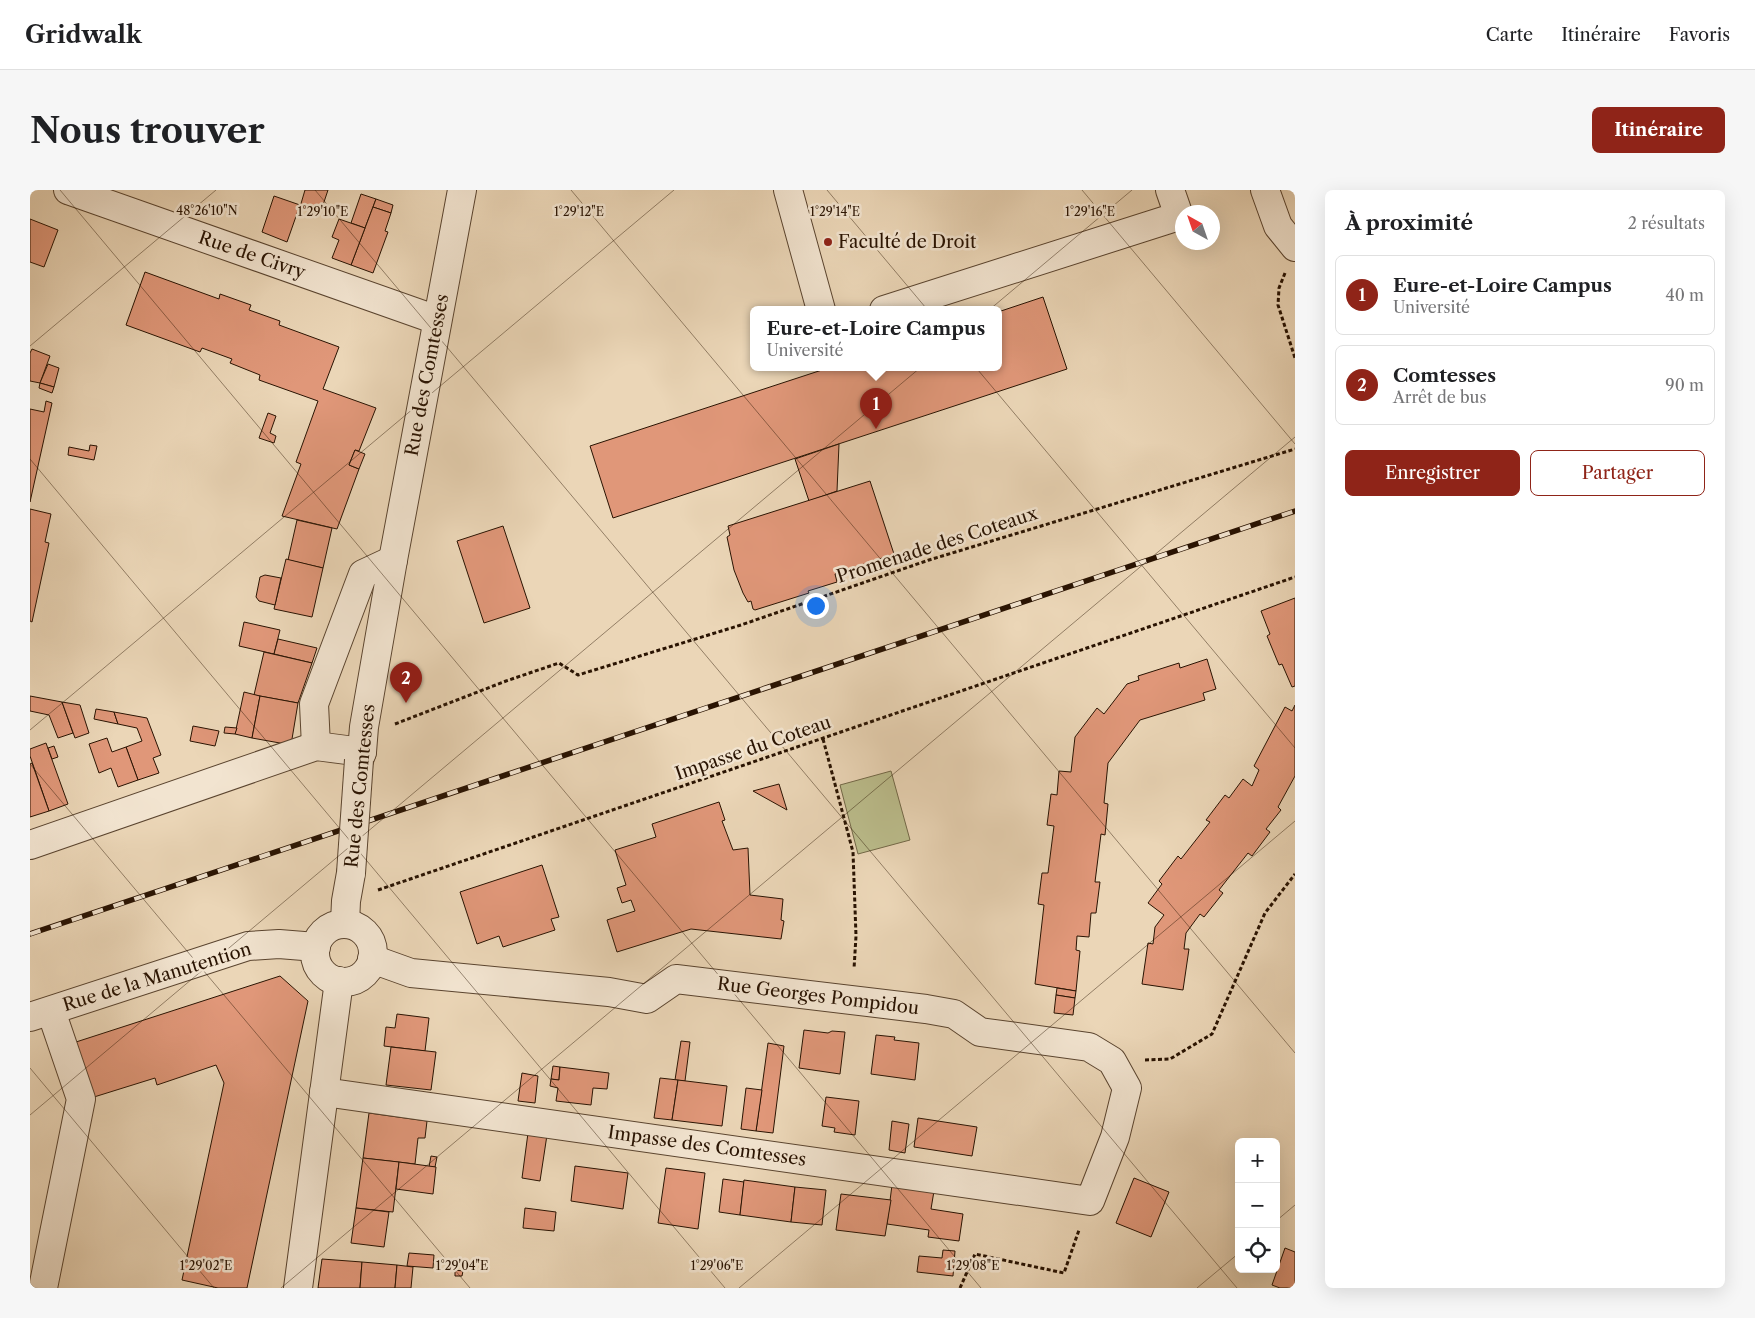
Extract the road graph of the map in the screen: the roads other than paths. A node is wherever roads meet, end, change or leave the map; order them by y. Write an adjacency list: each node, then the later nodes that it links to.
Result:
1 (68, 190): 9 (street, Rue de Civry)
2 (462, 190): 9 (street, Rue des Comtesses)
3 (788, 190): 7 (street)
4 (1170, 190): 8 (street)
5 (1265, 190): 6 (street)
6 (1295, 247)
7 (820, 306)
8 (897, 306)
9 (437, 320): 10 (street, Rue des Comtesses)
10 (393, 560): 11 (street); 12 (street, Rue des Comtesses)
11 (316, 746): 12 (street); 13 (street)
12 (362, 746): 14 (street, Rue des Comtesses, bridge)
13 (30, 845)
14 (346, 912): 15 (street); 16 (street)
15 (316, 947): 17 (street); 18 (street, Rue de la Manutention)
16 (372, 959): 17 (street); 20 (street, Rue Georges Pompidou)
17 (339, 982): 19 (street)
18 (40, 1014): 21 (street)
19 (324, 1092): 20 (street, Impasse des Comtesses); 22 (street)
20 (1090, 1201)
21 (43, 1288)
22 (298, 1288)

